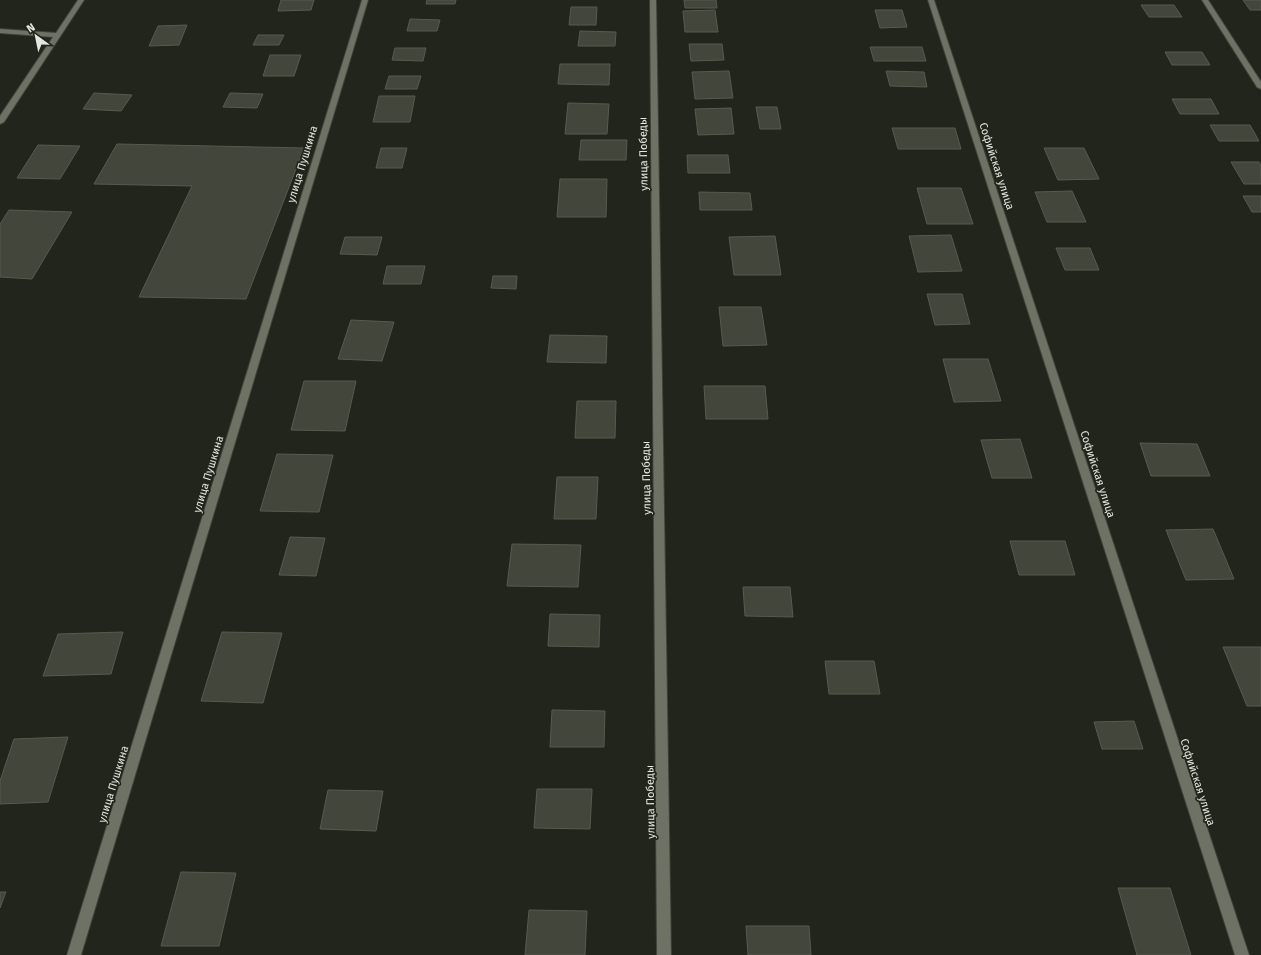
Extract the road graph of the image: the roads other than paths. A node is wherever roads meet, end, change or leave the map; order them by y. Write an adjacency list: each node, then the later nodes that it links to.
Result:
1 (80, 0): 7 (street)
2 (364, 0): 10 (street, улица Пушкина)
3 (653, 0): 11 (street, улица Победы)
4 (931, 0): 12 (street, Софийская улица)
5 (1205, 0): 8 (street)
6 (0, 31): 7 (street)
7 (58, 35): 9 (street)
8 (1261, 87)
9 (0, 122)
10 (74, 955)
11 (664, 955)
12 (1242, 955)

